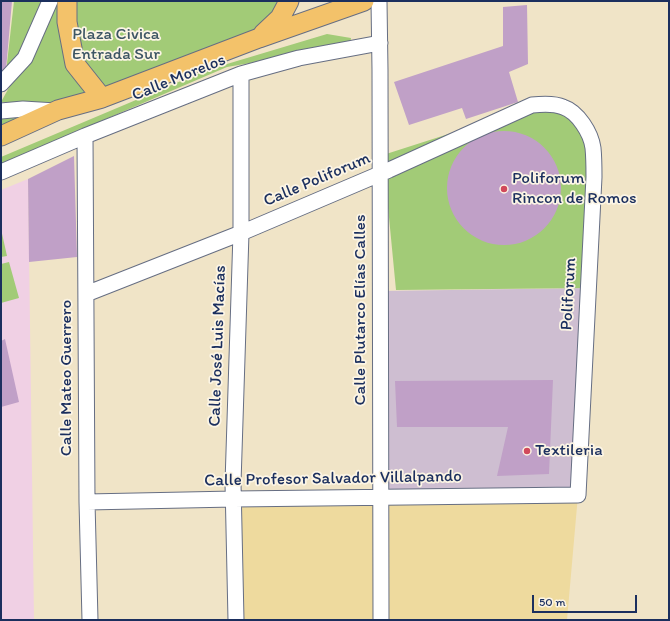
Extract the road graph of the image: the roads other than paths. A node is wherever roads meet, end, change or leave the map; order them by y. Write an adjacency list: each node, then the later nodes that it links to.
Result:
1 (50, 1): 9 (street)
2 (67, 1): 10 (main road)
3 (289, 1): 6 (main road)
4 (364, 1): 6 (main road)
5 (379, 1): 7 (street, Calle Plutarco Elías Calles)
6 (260, 38): 10 (main road)
7 (380, 43): 8 (street, Calle Morelos); 17 (street, Calle Plutarco Elías Calles)
8 (241, 74): 15 (street, Calle Morelos); 18 (street, Calle José Luis Macías)
9 (1, 84)
10 (102, 98): 13 (main road)
11 (563, 107): 17 (street, Calle Poliforum); 20 (street, Poliforum)
12 (1, 111): 13 (street)
13 (56, 111): 14 (main road)
14 (1, 136)
15 (85, 136): 16 (street, Calle Morelos); 19 (street, Calle Mateo Guerrero)
16 (1, 172)
17 (380, 173): 18 (street, Calle Poliforum); 21 (street, Calle Plutarco Elías Calles)
18 (241, 234): 19 (street, Calle Poliforum); 22 (street, Calle José Luis Macías)
19 (86, 294): 23 (street, Calle Mateo Guerrero)
20 (578, 494): 21 (street, Calle Profesor Salvador Villalpando)
21 (380, 497): 22 (street, Calle Profesor Salvador Villalpando); 26 (street, Calle Plutarco Elías Calles)
22 (234, 499): 23 (street, Calle Profesor Salvador Villalpando); 25 (street, Calle José Luis Macías)
23 (87, 502): 24 (street, Calle Mateo Guerrero)
24 (90, 620)
25 (236, 620)
26 (381, 620)

